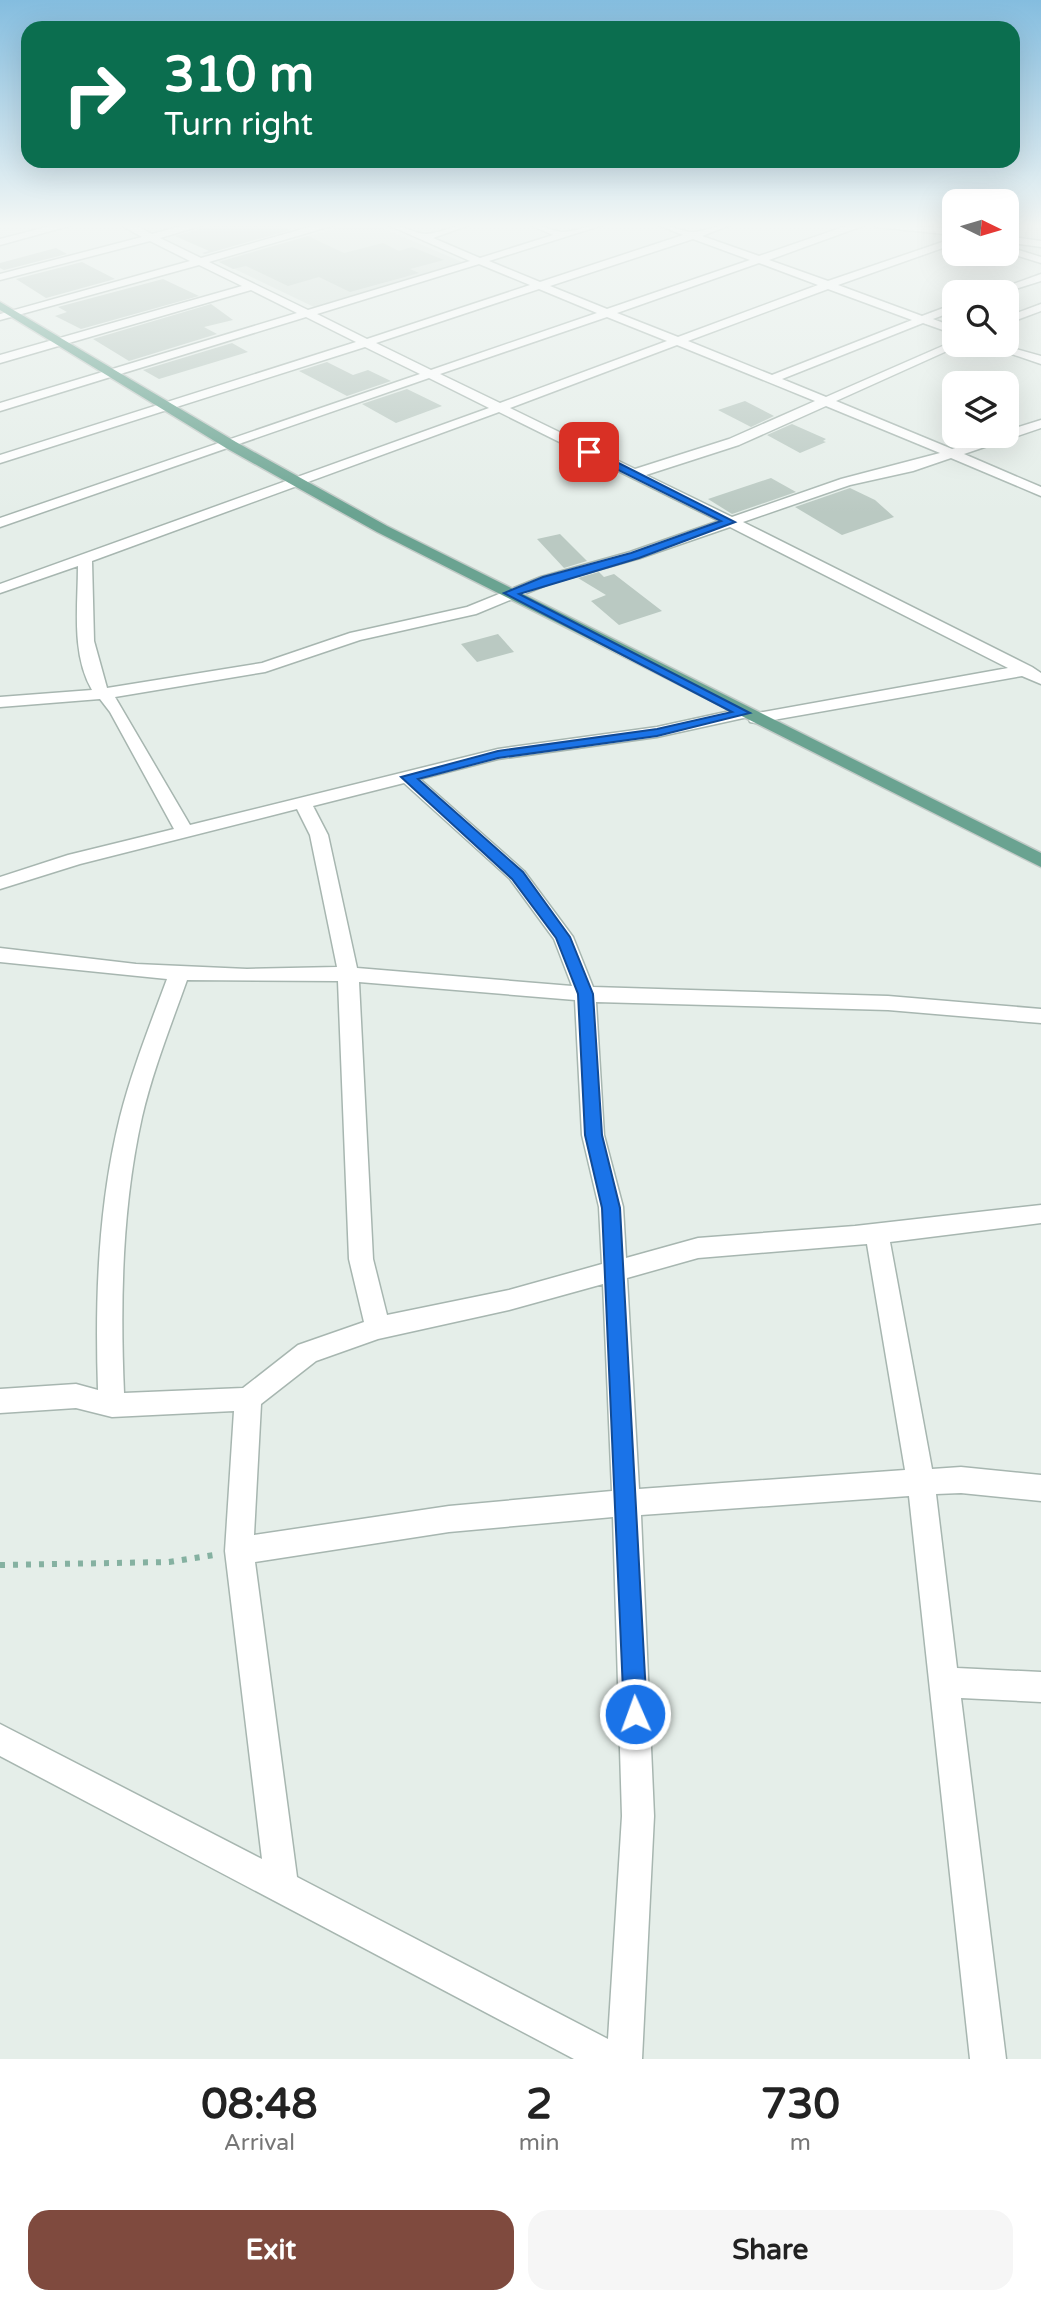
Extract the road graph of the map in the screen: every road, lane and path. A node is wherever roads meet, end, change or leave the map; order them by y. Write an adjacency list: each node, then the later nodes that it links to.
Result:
1 (20, 320): 12 (main road)
2 (137, 320): 12 (street)
3 (288, 320): 19 (street)
4 (316, 320): 13 (street)
5 (437, 320): 13 (street)
6 (588, 320): 20 (street)
7 (621, 320): 14 (street)
8 (739, 320): 14 (street)
9 (915, 320): 21 (street)
10 (925, 320): 11 (street)
11 (942, 326)
12 (62, 342): 17 (street); 19 (main road)
13 (365, 344): 20 (street); 24 (street)
14 (678, 344): 21 (street); 25 (street)
15 (942, 349): 22 (street)
16 (1019, 353): 18 (street)
17 (0, 359)
18 (1041, 360)
19 (114, 373): 23 (street); 24 (main road)
20 (430, 375): 25 (street); 28 (street)
21 (769, 380): 22 (street)
22 (821, 401): 30 (street); 32 (street)
23 (0, 407)
24 (170, 407): 28 (main road); 31 (street)
25 (499, 408): 32 (street); 33 (street)
26 (1041, 424): 27 (street)
27 (1019, 431)
28 (231, 445): 33 (main road); 36 (street)
29 (964, 448): 30 (street)
30 (952, 452): 34 (street); 35 (street)
31 (0, 459)
32 (634, 474): 35 (street)
33 (299, 484): 37 (street); 39 (main road)
34 (1041, 492)
35 (730, 522): 39 (street); 41 (street)
36 (0, 523)
37 (85, 558): 38 (street); 43 (street)
38 (0, 589)
39 (510, 593): 43 (street); 45 (main road)
40 (1041, 667): 41 (street)
41 (1023, 671): 42 (street); 45 (street)
42 (1041, 679)
43 (107, 694): 44 (street); 48 (street)
44 (0, 702)
45 (750, 715): 46 (street); 49 (main road)
46 (408, 777): 47 (street); 54 (street)
47 (303, 804): 48 (street); 53 (street)
48 (184, 833): 50 (street)
49 (1041, 861)
50 (0, 883)
51 (0, 956): 52 (street)
52 (179, 973): 53 (street); 62 (street)
53 (348, 974): 54 (street); 59 (street)
54 (585, 994): 55 (street); 58 (street)
55 (1041, 1016)
56 (1041, 1214): 57 (street)
57 (877, 1233): 58 (street); 63 (street)
58 (613, 1272): 59 (street); 65 (street)
59 (377, 1328): 60 (street)
60 (248, 1399): 62 (street); 66 (street)
61 (0, 1401): 62 (street)
62 (112, 1405)
63 (921, 1483): 64 (street); 65 (street); 68 (street)
64 (1041, 1488)
65 (627, 1503): 66 (street); 73 (street)
66 (239, 1551): 67 (path); 71 (street)
67 (0, 1565)
68 (945, 1682): 69 (street); 74 (street)
69 (1041, 1687)
70 (0, 1739): 71 (street)
71 (282, 1888): 72 (street)
72 (610, 2059)
73 (624, 2059)
74 (988, 2059)

